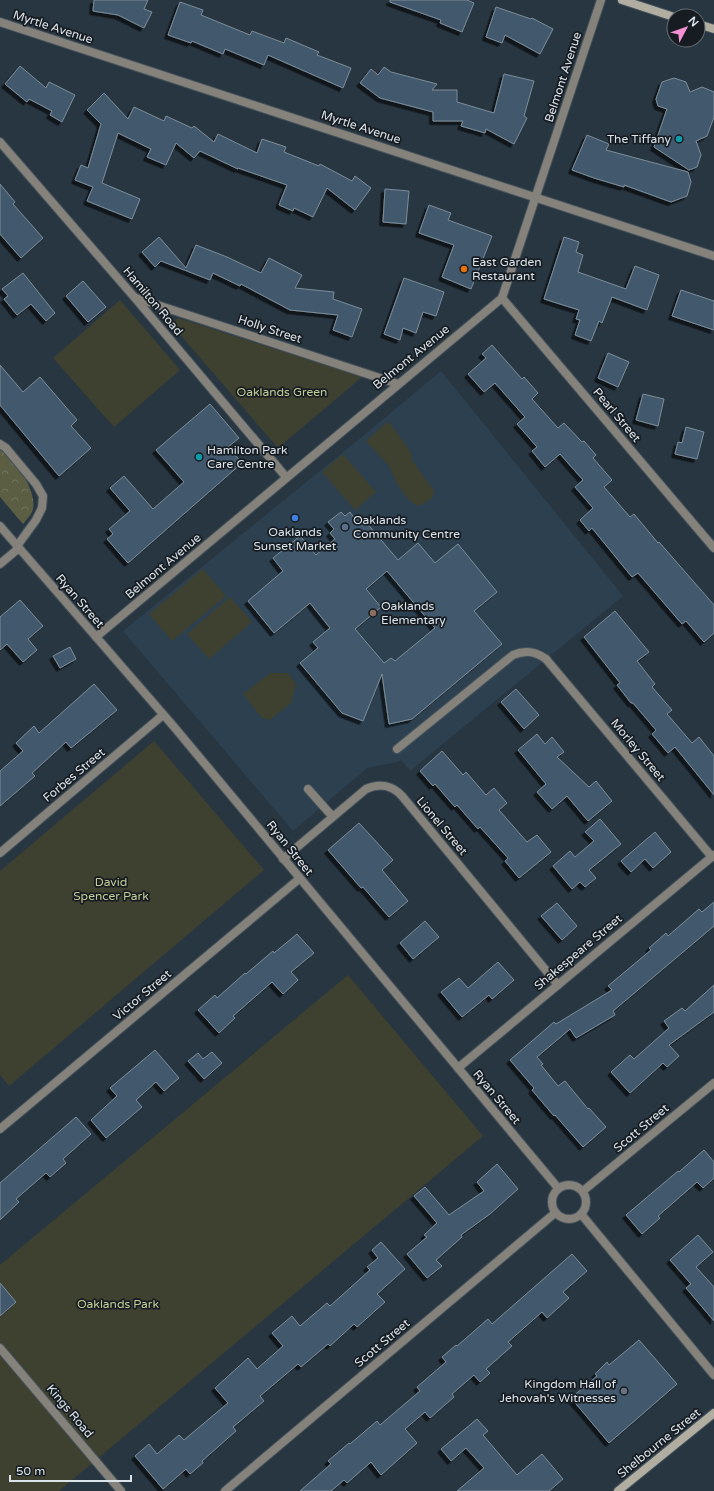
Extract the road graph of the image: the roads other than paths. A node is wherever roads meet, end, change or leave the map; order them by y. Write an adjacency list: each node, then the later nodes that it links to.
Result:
1 (601, 0): 6 (street, Belmont Avenue)
2 (622, 0): 3 (main road)
3 (666, 14)
4 (0, 22): 6 (street, Myrtle Avenue)
5 (0, 142): 8 (street, Hamilton Road)
6 (536, 197): 7 (street, Myrtle Avenue); 9 (street, Belmont Avenue)
7 (714, 256)
8 (135, 298): 10 (street, Holly Street); 12 (street, Hamilton Road)
9 (502, 298): 10 (street, Belmont Avenue); 15 (street, Pearl Street)
10 (398, 384): 12 (street, Belmont Avenue)
11 (0, 444): 14 (street)
12 (286, 477): 17 (street, Belmont Avenue)
13 (0, 526): 14 (street, Ryan Street)
14 (18, 547): 16 (street); 17 (street, Ryan Street)
15 (714, 548)
16 (0, 564)
17 (96, 637): 18 (street, Ryan Street)
18 (163, 715): 22 (street, Forbes Street); 24 (street, Ryan Street)
19 (397, 749): 23 (street, Morley Street)
20 (308, 789): 21 (street)
21 (332, 816): 24 (street, Lionel Street); 26 (street, Lionel Street)
22 (0, 853)
23 (713, 856): 26 (street, Shakespeare Street)
24 (283, 859): 25 (street, Ryan Street)
25 (300, 879): 27 (street, Ryan Street); 29 (street, Victor Street)
26 (558, 985): 27 (street, Shakespeare Street)
27 (458, 1068): 30 (street, Ryan Street)
28 (714, 1082): 31 (street, Scott Street)
29 (0, 1129)
30 (558, 1188): 31 (street); 32 (street)
31 (583, 1192): 33 (street)
32 (555, 1213): 33 (street); 38 (street, Scott Street)
33 (581, 1214): 35 (street)
34 (0, 1348): 37 (street, Kings Road)
35 (714, 1375)
36 (714, 1413): 39 (main road, Shelbourne Street)
37 (121, 1491)
38 (224, 1491)
39 (618, 1491)

